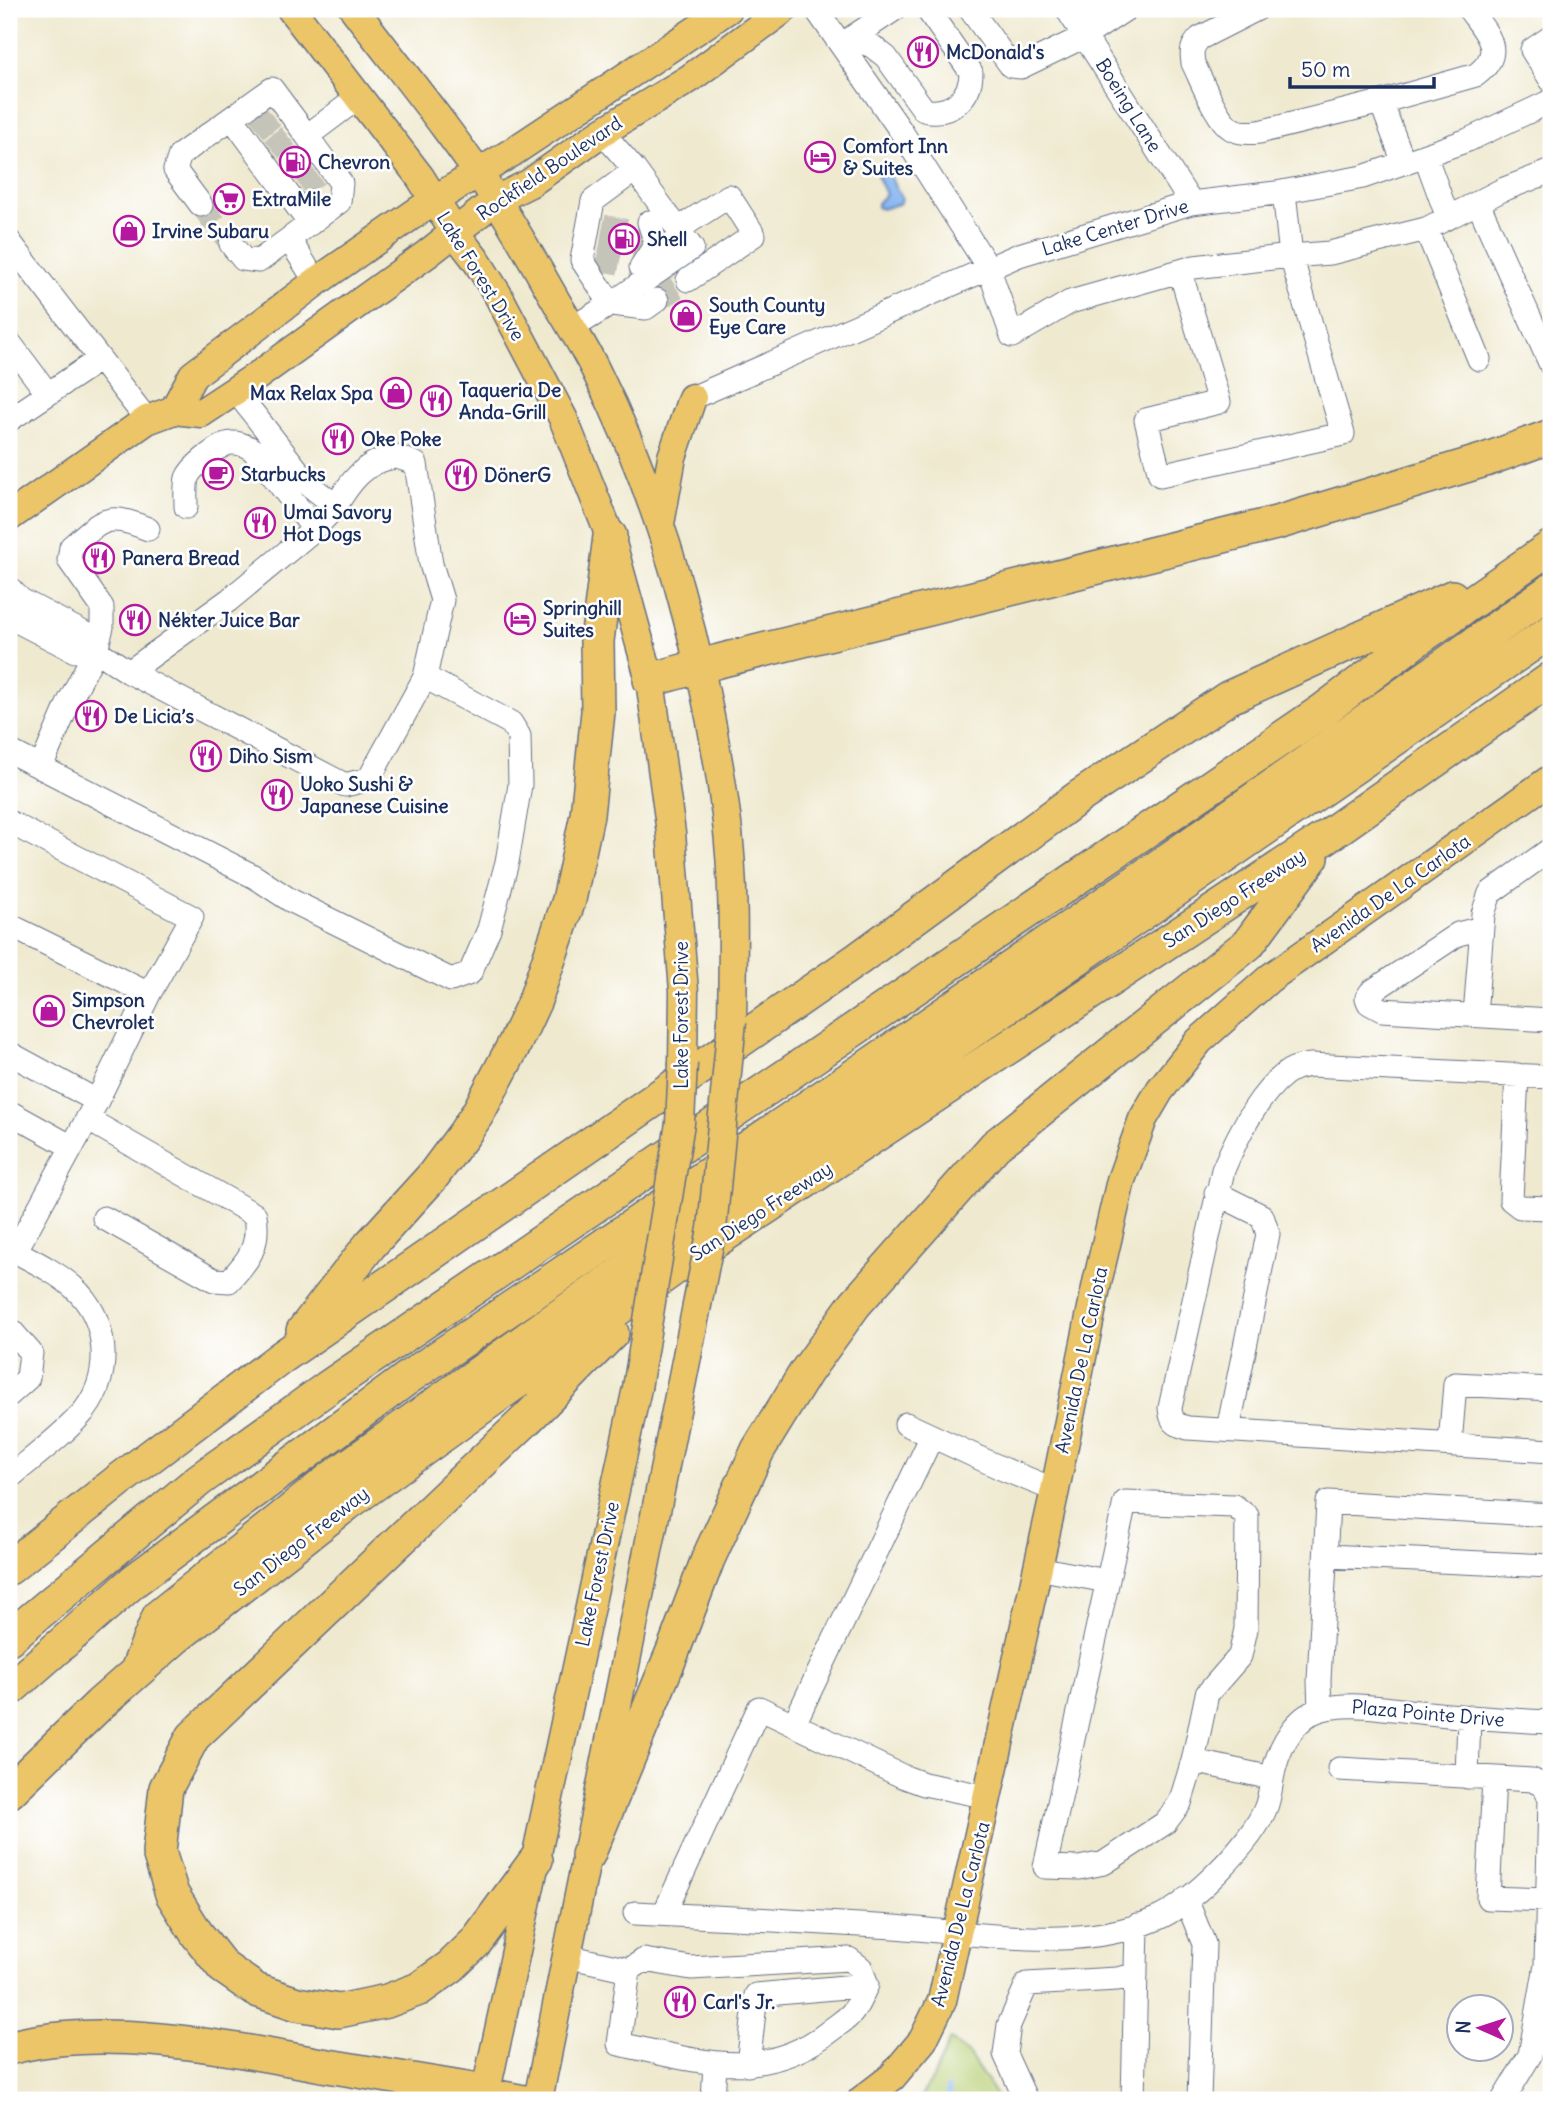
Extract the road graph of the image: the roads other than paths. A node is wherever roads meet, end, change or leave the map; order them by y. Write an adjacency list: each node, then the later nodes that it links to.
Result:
1 (291, 9): 17 (main road, Lake Forest Drive)
2 (354, 9): 27 (main road)
3 (728, 9): 27 (main road, Rockfield Boulevard)
4 (784, 9): 22 (main road, Rockfield Boulevard)
5 (816, 9): 15 (street)
6 (895, 9): 15 (street)
7 (927, 9): 15 (street)
8 (970, 9): 13 (street)
9 (1067, 9): 13 (street, Boeing Lane)
10 (1126, 9): 13 (street)
11 (1257, 9): 19 (street)
12 (1469, 9): 19 (street)
13 (1085, 36): 31 (street, Boeing Lane)
14 (1551, 37): 16 (street)
15 (846, 42): 45 (street)
16 (1551, 80)
17 (359, 97): 23 (street); 29 (main road, Lake Forest Drive)
18 (1551, 101): 24 (street, Lake Center Drive)
19 (1381, 102): 24 (street)
20 (232, 117): 21 (street); 21 (street); 33 (street)
21 (266, 122): 23 (street); 23 (street)
22 (602, 132): 25 (street); 30 (main road, Rockfield Boulevard)
23 (296, 159): 35 (street); 35 (street)
24 (1414, 159): 28 (street, Lake Center Drive); 34 (street)
25 (635, 170): 36 (street); 50 (street)
26 (1551, 171): 32 (street)
27 (478, 173): 29 (main road, Rockfield Boulevard); 30 (main road)
28 (1284, 192): 31 (street, Lake Center Drive); 44 (street)
29 (434, 200): 38 (main road, Lake Forest Drive); 48 (main road, Rockfield Boulevard)
30 (496, 200): 38 (main road, Rockfield Boulevard); 51 (main road)
31 (1191, 203): 45 (street, Lake Center Drive)
32 (1478, 203): 34 (street); 55 (street)
33 (201, 205)
34 (1448, 218): 37 (street)
35 (310, 224): 39 (street)
36 (678, 229): 43 (street); 47 (street)
37 (1426, 229): 44 (street); 54 (street)
38 (455, 233): 56 (main road, Rockfield Boulevard); 68 (main road, Lake Forest Drive)
39 (289, 239): 42 (street); 48 (street)
40 (9, 241): 53 (street)
41 (648, 243): 43 (street)
42 (230, 244)
43 (692, 248): 50 (street)
44 (1290, 256): 46 (street); 46 (street)
45 (989, 269): 46 (street); 58 (street, Lake Center Drive)
46 (1180, 271)
47 (688, 280)
48 (316, 282): 59 (main road, Rockfield Boulevard)
49 (657, 300): 50 (street)
50 (611, 304): 51 (street)
51 (572, 328): 66 (main road)
52 (9, 342): 57 (street)
53 (100, 359): 57 (street); 61 (street)
54 (1479, 359)
55 (1551, 365)
56 (235, 390): 59 (main road, Rockfield Boulevard); 65 (street)
57 (47, 394): 60 (street)
58 (692, 398): 66 (main road)
59 (174, 410): 61 (main road, Rockfield Boulevard)
60 (9, 420)
61 (147, 421): 64 (main road, Rockfield Boulevard)
62 (1551, 436): 75 (highway)
63 (186, 507): 65 (street)
64 (9, 517)
65 (325, 518): 76 (street); 77 (street)
66 (659, 527): 75 (main road)
67 (148, 529): 74 (street)
68 (610, 536): 79 (main road, Lake Forest Drive); 103 (highway)
69 (1540, 555): 103 (highway); 119 (highway)
70 (9, 588): 74 (street)
71 (1551, 590): 121 (highway)
72 (9, 617): 74 (street)
73 (1551, 631): 120 (highway)
74 (96, 650): 76 (street); 81 (street)
75 (699, 666): 79 (highway); 133 (main road, bridge)
76 (129, 671): 77 (street)
77 (425, 677): 81 (street)
78 (1551, 678): 84 (highway, San Diego Freeway)
79 (650, 680): 134 (main road, Lake Forest Drive, bridge)
80 (9, 751): 81 (street)
81 (41, 767)
82 (1550, 783): 112 (main road, Avenida De La Carlota)
83 (9, 821): 88 (street)
84 (1326, 837): 101 (highway, San Diego Freeway); 133 (highway)
85 (1551, 849): 87 (street)
86 (9, 925): 88 (street)
87 (1482, 928): 89 (street); 89 (street)
88 (149, 994): 94 (street)
89 (1475, 1015): 90 (street)
90 (1551, 1020)
91 (9, 1053): 94 (street)
92 (1517, 1075): 93 (street); 97 (street); 98 (street)
93 (1551, 1077)
94 (92, 1110): 96 (street); 99 (street)
95 (9, 1112): 96 (street)
96 (72, 1147): 100 (street)
97 (1216, 1193): 107 (street); 107 (street)
98 (1551, 1208)
99 (104, 1218)
100 (12, 1250): 111 (street)
101 (679, 1265): 120 (highway, San Diego Freeway); 134 (highway)
102 (9, 1328): 105 (street)
103 (282, 1357): 116 (highway)
104 (1551, 1389): 109 (street)
105 (9, 1395)
106 (906, 1424): 108 (street)
107 (1228, 1430): 109 (street)
108 (932, 1436): 112 (street); 125 (street)
109 (1450, 1444): 110 (street)
110 (1551, 1451)
111 (9, 1478)
112 (1055, 1490): 117 (main road, Avenida De La Carlota)
113 (1551, 1515): 114 (street)
114 (1326, 1556): 115 (street); 122 (street)
115 (1551, 1566)
116 (9, 1568)
117 (1037, 1568): 118 (street); 132 (main road, Avenida De La Carlota)
118 (1107, 1581): 126 (street); 126 (street)
119 (9, 1638)
120 (135, 1674): 131 (highway, San Diego Freeway)
121 (9, 1689)
122 (1320, 1710): 123 (street, Plaza Pointe Drive); 129 (street)
123 (1469, 1717): 124 (street, Plaza Pointe Drive); 128 (street)
124 (1551, 1722)
125 (794, 1724): 132 (street); 138 (street)
126 (1193, 1761): 129 (street)
127 (1339, 1769): 128 (street)
128 (1467, 1777): 130 (street)
129 (1272, 1778): 135 (street)
130 (1494, 1778): 136 (street); 136 (street)
131 (10, 1791)
132 (988, 1797): 140 (main road, Avenida De La Carlota)
133 (588, 1855): 141 (main road)
134 (536, 1860): 148 (main road, Lake Forest Drive)
135 (1186, 1899): 139 (street); 155 (street)
136 (1549, 1900): 156 (street)
137 (635, 1913): 138 (street)
138 (664, 1914): 140 (street)
139 (1137, 1925): 140 (street); 143 (street)
140 (959, 1931): 152 (main road, Avenida De La Carlota)
141 (567, 1956): 142 (street); 150 (main road)
142 (629, 1970): 144 (street); 146 (street)
143 (1136, 1975): 153 (street); 154 (street)
144 (867, 1985): 147 (street); 147 (street)
145 (9, 2048): 148 (highway)
146 (715, 2064): 147 (street); 151 (street)
147 (748, 2065)
148 (485, 2096): 149 (main road)
149 (527, 2100)
150 (538, 2100)
151 (713, 2100)
152 (862, 2100)
153 (1026, 2100)
154 (1133, 2100)
155 (1199, 2100)
156 (1503, 2100)

